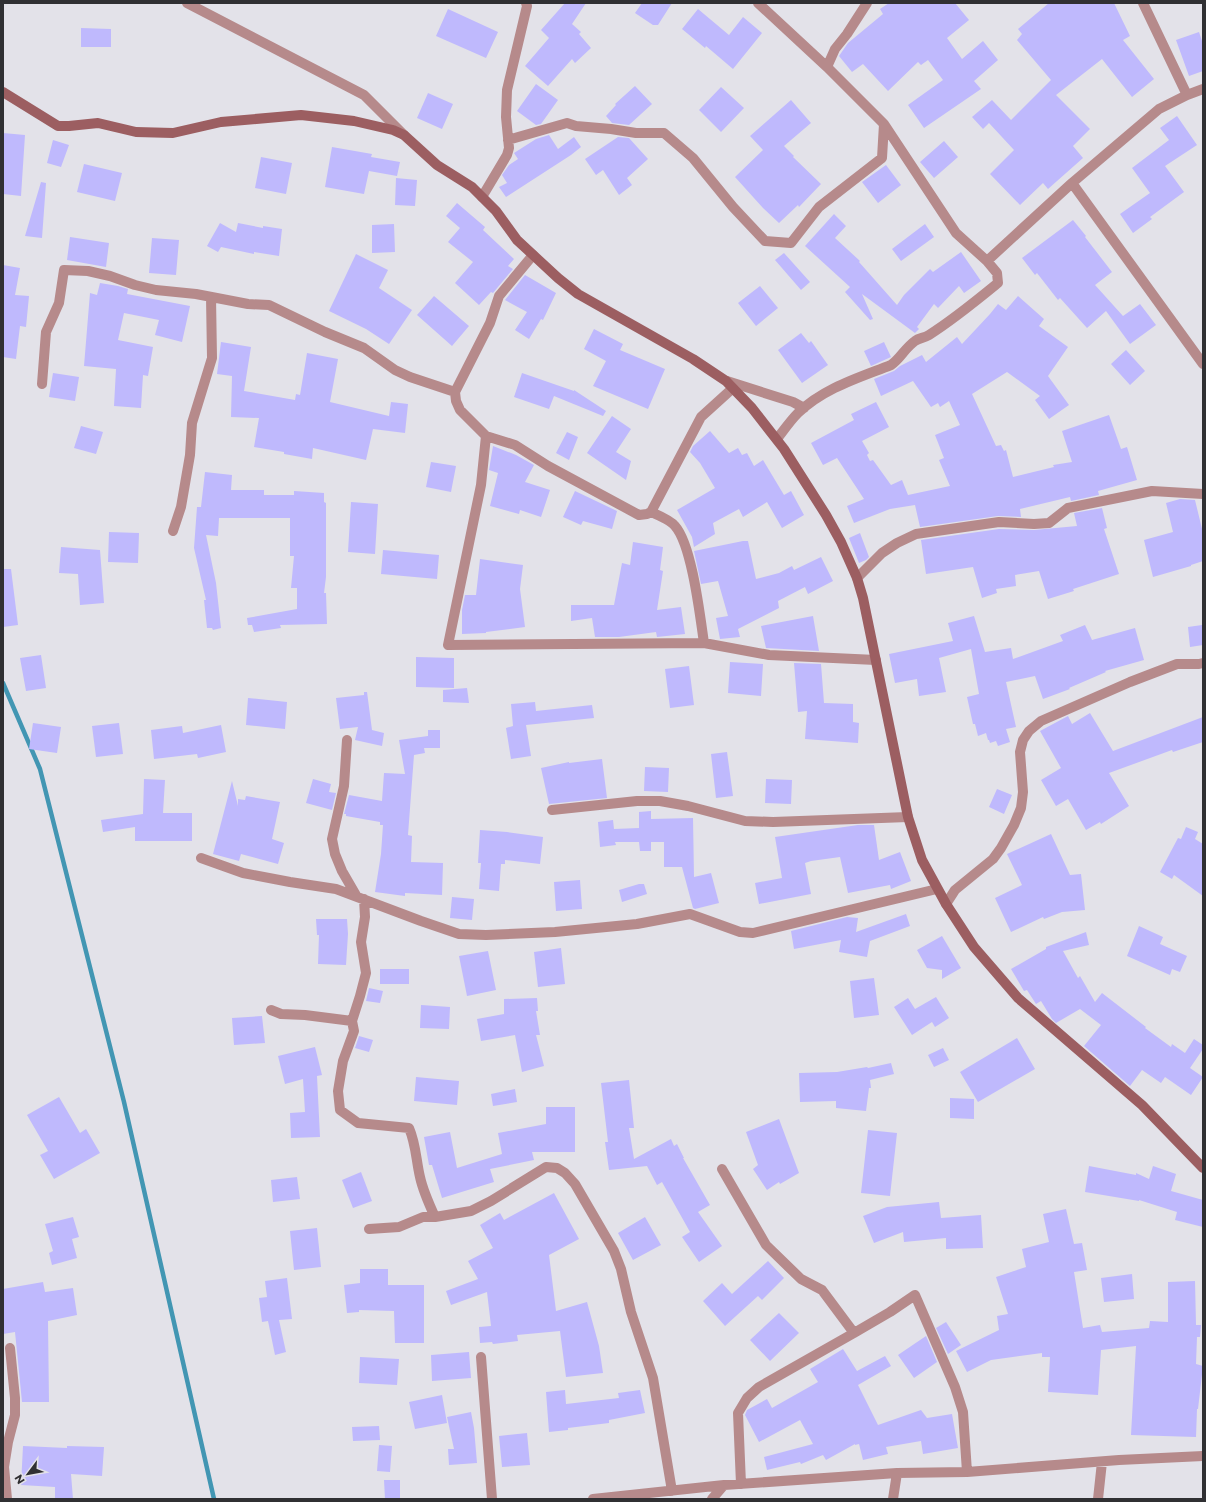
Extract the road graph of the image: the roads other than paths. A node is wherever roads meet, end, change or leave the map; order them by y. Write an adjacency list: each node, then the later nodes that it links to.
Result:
1 (187, 3): 11 (street)
2 (526, 3): 12 (street)
3 (758, 3): 6 (street)
4 (867, 3): 6 (street)
5 (1143, 3): 9 (street)
6 (827, 67): 10 (street)
7 (1203, 89): 9 (street)
8 (3, 92): 11 (street)
9 (1187, 95): 13 (street)
10 (884, 124): 12 (street); 16 (street)
11 (404, 135): 14 (street)
12 (508, 140): 14 (street)
13 (1072, 183): 16 (street); 18 (street)
14 (482, 197): 15 (street)
15 (533, 255): 20 (street); 21 (street)
16 (987, 261): 22 (street)
17 (211, 297): 19 (street); 21 (street); 27 (street)
18 (1203, 364)
19 (42, 384)
20 (730, 384): 22 (street); 24 (street); 26 (street)
21 (455, 392): 23 (street)
22 (804, 408): 24 (street)
23 (486, 436): 26 (street); 29 (street)
24 (777, 439): 28 (street)
25 (1203, 494): 28 (street)
26 (651, 512): 29 (street)
27 (173, 531)
28 (858, 578): 30 (street)
29 (704, 643): 30 (street)
30 (876, 660): 34 (street)
31 (1203, 663): 38 (street)
32 (347, 740): 37 (street)
33 (552, 810): 34 (street)
34 (908, 817): 36 (street)
35 (201, 858): 37 (street)
36 (937, 889): 37 (street); 38 (street)
37 (360, 898): 40 (street)
38 (946, 904): 42 (street)
39 (271, 1010): 40 (street)
40 (352, 1021): 43 (street)
41 (722, 1168): 45 (street)
42 (1203, 1168)
43 (435, 1218): 44 (street); 54 (street)
44 (369, 1229)
45 (854, 1332): 50 (street); 52 (street)
46 (10, 1348): 55 (street)
47 (481, 1357): 56 (street)
48 (1203, 1456): 49 (street)
49 (1102, 1462): 50 (street); 60 (street)
50 (967, 1472): 51 (street)
51 (897, 1473): 52 (street); 59 (street)
52 (741, 1484): 53 (street)
53 (724, 1485): 54 (street); 58 (street)
54 (672, 1491): 57 (street)
55 (7, 1499)
56 (492, 1499)
57 (593, 1499)
58 (712, 1499)
59 (893, 1499)
60 (1098, 1499)

